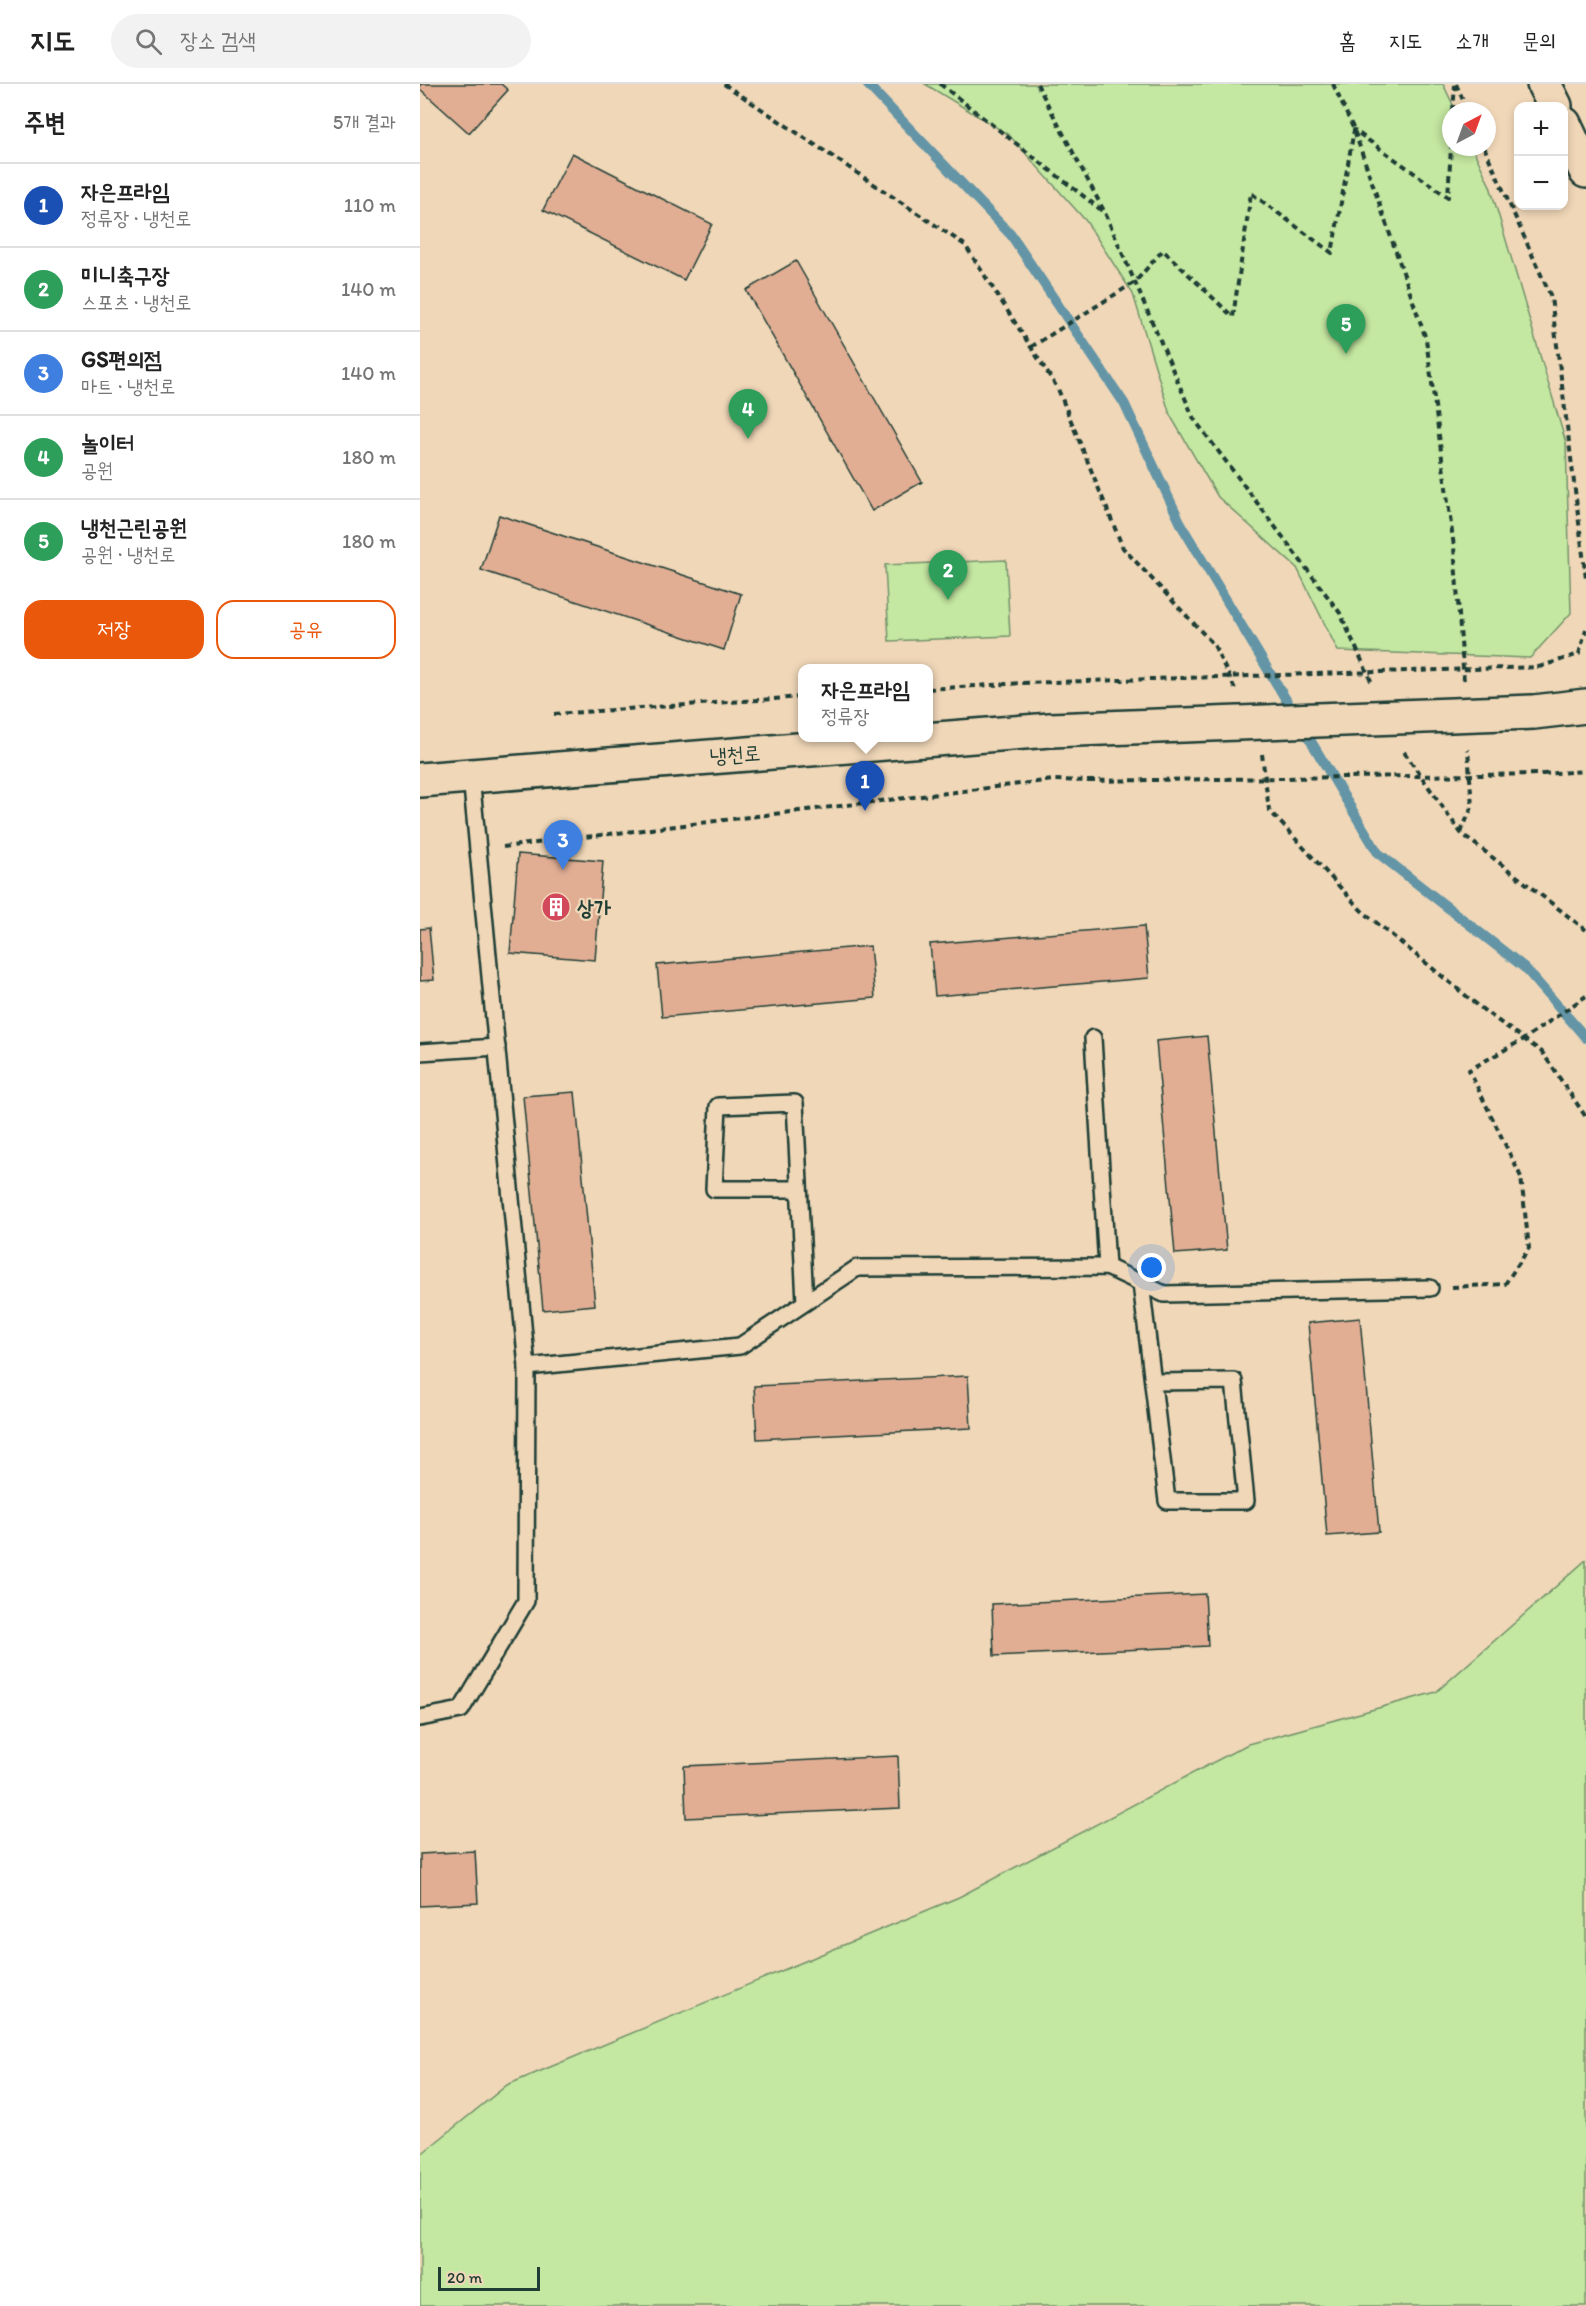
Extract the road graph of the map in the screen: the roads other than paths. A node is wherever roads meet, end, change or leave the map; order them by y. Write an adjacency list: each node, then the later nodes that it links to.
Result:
1 (1544, 84): 2 (main road)
2 (1553, 102)
3 (1568, 134): 4 (main road)
4 (1586, 171)
5 (1586, 706): 6 (main road, 냉천로, bridge)
6 (933, 739)
7 (899, 742): 8 (main road, 냉천로, bridge)
8 (471, 776): 9 (main road, 냉천로); 11 (lane)
9 (420, 780)
10 (1093, 1038): 14 (lane)
11 (497, 1047): 12 (lane); 18 (lane)
12 (420, 1052)
13 (799, 1189): 13 (lane); 17 (lane)
14 (1107, 1267): 15 (lane); 17 (lane)
15 (1141, 1283): 16 (lane); 19 (lane)
16 (1430, 1288)
17 (805, 1302): 18 (lane)
18 (527, 1368): 20 (lane)
19 (1153, 1382): 19 (lane)
20 (420, 1718)

